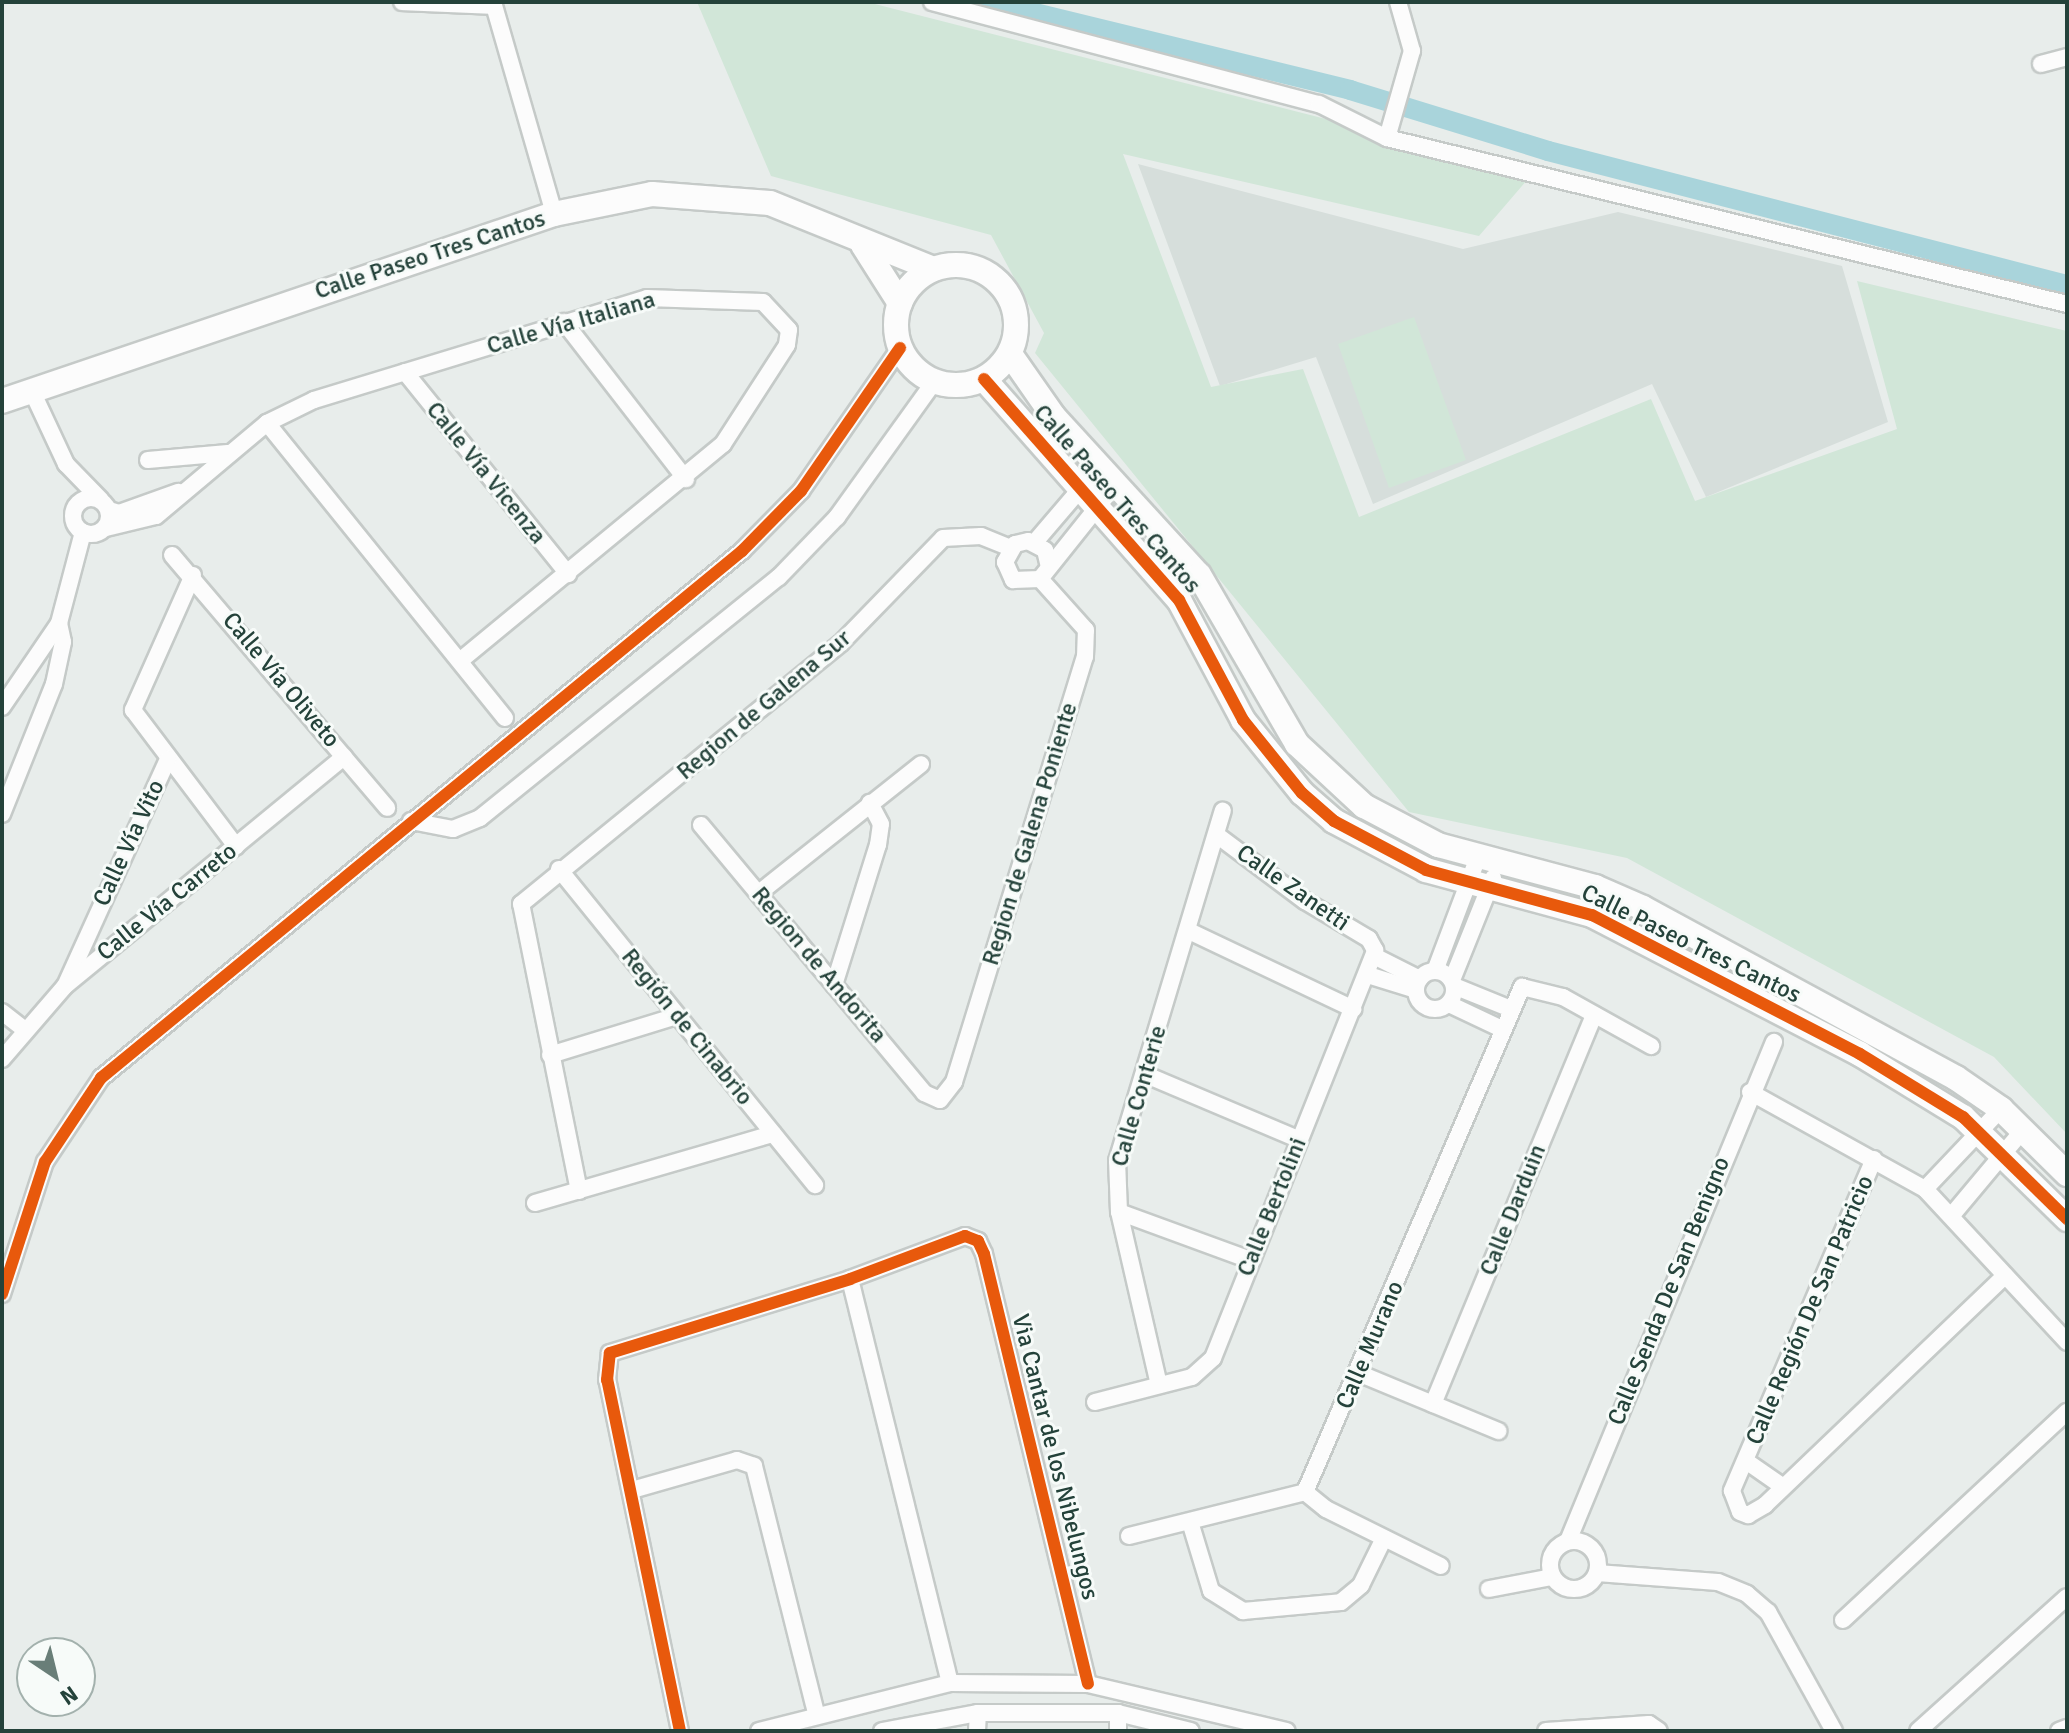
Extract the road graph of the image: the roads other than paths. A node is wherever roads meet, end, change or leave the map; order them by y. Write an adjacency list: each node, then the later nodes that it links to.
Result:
1 (402, 2): 4 (street)
2 (932, 2): 7 (street)
3 (1398, 2): 7 (street)
4 (494, 4): 8 (street)
5 (2067, 57): 6 (street)
6 (2041, 64)
7 (1387, 138): 12 (street)
8 (554, 214): 9 (street, Calle Paseo Tres Cantos); 19 (street, Calle Paseo Tres Cantos)
9 (863, 245): 10 (street, Calle Paseo Tres Cantos); 11 (street, Calle Paseo Tres Cantos)
10 (933, 269): 11 (street); 15 (street)
11 (900, 303): 14 (street)
12 (2067, 304)
13 (564, 322): 16 (street, Calle Vía Italiana); 26 (street); 26 (street, Calle Vía Italiana)
14 (900, 348): 18 (street); 51 (street)
15 (1010, 354): 17 (street); 25 (street, Calle Paseo Tres Cantos)
16 (405, 372): 21 (street, Calle Vía Italiana); 37 (street, Calle Vía Vicenza)
17 (984, 379): 18 (street); 28 (street, Calle Paseo Tres Cantos)
18 (934, 382): 51 (street)
19 (31, 389): 20 (street, Calle Paseo Tres Cantos); 24 (street)
20 (2, 401)
21 (267, 423): 22 (street, Calle Vía Italiana); 41 (street)
22 (228, 453): 23 (street); 27 (street, Calle Vía Italiana)
23 (148, 460)
24 (66, 464): 29 (street); 30 (street)
25 (1107, 476): 28 (street); 28 (street); 55 (street, Calle Paseo Tres Cantos)
26 (686, 479): 37 (street, Calle Vía Italiana)
27 (183, 490): 29 (street, Calle Vía Italiana); 31 (street, Calle Vía Italiana)
28 (1086, 499): 33 (street); 36 (street); 57 (street, Calle Paseo Tres Cantos)
29 (105, 505): 30 (street, Calle Vía Italiana); 31 (street)
30 (73, 513): 32 (street)
31 (106, 528): 32 (street, Calle Vía Italiana)
32 (83, 532): 40 (street)
33 (1035, 542): 34 (street); 36 (street)
34 (1010, 548): 39 (street); 56 (street, Region de Galena Sur)
35 (172, 555): 38 (street, Calle Vía Oliveto)
36 (1048, 563): 39 (street)
37 (568, 574): 41 (street, Calle Vía Italiana)
38 (193, 575): 44 (street, Calle Vía Oliveto); 45 (street, Calle Vía Vito)
39 (1040, 579): 80 (street, Region de Galena Poniente)
40 (59, 623): 42 (street); 50 (street)
41 (462, 659): 43 (street)
42 (2, 707)
43 (505, 718)
44 (344, 757): 48 (street, Calle Vía Oliveto); 54 (street, Calle Vía Carreto)
45 (168, 759): 54 (street); 65 (street, Calle Vía Vito)
46 (921, 764): 47 (street)
47 (870, 803): 58 (street); 64 (street)
48 (387, 808)
49 (1223, 811): 53 (street, Calle Conterie)
50 (2, 814)
51 (411, 821): 99 (street)
52 (701, 825): 58 (street, Region de Andorita)
53 (1218, 836): 59 (street, Calle Conterie); 60 (street, Calle Zanetti)
54 (236, 846): 65 (street, Calle Vía Carreto)
55 (1488, 860): 57 (street); 81 (street, Calle Paseo Tres Cantos)
56 (559, 869): 71 (street, Región de Cinabrio); 76 (street, Region de Galena Sur)
57 (1478, 887): 62 (street); 63 (street); 83 (street, Calle Paseo Tres Cantos)
58 (759, 893): 64 (street, Region de Andorita)
59 (1189, 931): 67 (street); 78 (street, Calle Conterie)
60 (1374, 956): 61 (street, Calle Bertolini); 62 (street)
61 (1368, 975): 62 (street); 67 (street, Calle Bertolini)
62 (1424, 980): 63 (street); 66 (street)
63 (1453, 983): 66 (street); 68 (street)
64 (834, 985): 80 (street, Region de Andorita)
65 (65, 986): 72 (street, Calle Vía Carreto)
66 (1449, 1004): 73 (street)
67 (1353, 1009): 85 (street, Calle Bertolini)
68 (1511, 1009): 70 (street, Calle Murano); 73 (street, Calle Murano)
69 (2, 1012): 72 (street)
70 (1594, 1015): 75 (street); 104 (street, Calle Darduin)
71 (677, 1016): 76 (street); 84 (street, Región de Cinabrio)
72 (24, 1029): 77 (street, Calle Vía Carreto)
73 (1502, 1029): 101 (street, Calle Murano)
74 (1774, 1042): 79 (street, Calle Senda De San Benigno)
75 (1651, 1046)
76 (550, 1055): 91 (street)
77 (2, 1059)
78 (1144, 1074): 85 (street); 93 (street, Calle Conterie)
79 (1750, 1092): 87 (street); 114 (street, Calle Senda De San Benigno)
80 (940, 1100)
81 (2001, 1109): 82 (street, Calle Paseo Tres Cantos); 83 (street)
82 (2023, 1130): 86 (street); 88 (street, Calle Paseo Tres Cantos)
83 (1980, 1131): 86 (street, Calle Paseo Tres Cantos); 90 (street)
84 (773, 1134): 89 (street, Región de Cinabrio); 91 (street)
85 (1298, 1139): 96 (street, Calle Bertolini)
86 (2004, 1152): 94 (street); 95 (street, Calle Paseo Tres Cantos)
87 (1874, 1159): 90 (street); 107 (street, Calle Región De San Patricio)
88 (2067, 1174)
89 (815, 1185)
90 (1925, 1189): 94 (street)
91 (579, 1191): 92 (street)
92 (535, 1203)
93 (1119, 1212): 96 (street); 102 (street, Calle Conterie)
94 (1952, 1215): 97 (street)
95 (2067, 1219)
96 (1250, 1260): 102 (street, Calle Bertolini)
97 (2005, 1276): 100 (street); 108 (street, Calle Región De San Patricio)
98 (850, 1279): 109 (street); 121 (street); 122 (street, Via Cantar de los Nibelungos)
99 (2, 1294)
100 (2067, 1342)
101 (1358, 1373): 104 (street); 110 (street, Calle Murano)
102 (1159, 1385): 103 (street, Calle Bertolini)
103 (1095, 1402)
104 (1433, 1404): 106 (street)
105 (2067, 1412): 120 (street)
106 (1498, 1431)
107 (1746, 1461): 108 (street, Calle Región De San Patricio); 108 (street, Calle Región De San Patricio)
108 (1782, 1486)
109 (632, 1490): 123 (street); 127 (street)
110 (1305, 1492): 111 (street); 113 (street)
111 (1191, 1525): 112 (street); 113 (street)
112 (1129, 1536)
113 (1384, 1538): 115 (street)
114 (1568, 1541): 116 (street); 117 (street)
115 (1441, 1566)
116 (1597, 1573): 117 (street); 136 (street)
117 (1552, 1577): 118 (street)
118 (1489, 1589)
119 (2067, 1597): 137 (street)
120 (1843, 1620)
121 (950, 1683): 122 (street); 123 (street)
122 (1088, 1684): 133 (street)
123 (816, 1713): 128 (street)
124 (978, 1713): 125 (street); 129 (street); 130 (street)
125 (1118, 1713): 131 (street); 132 (street)
126 (2067, 1728): 138 (street)
127 (680, 1731)
128 (759, 1731)
129 (882, 1731)
130 (977, 1731)
131 (1118, 1731)
132 (1191, 1731)
133 (1287, 1731)
134 (1546, 1731): 135 (street)
135 (1659, 1731)
136 (1834, 1731)
137 (1918, 1731)
138 (2059, 1731)

